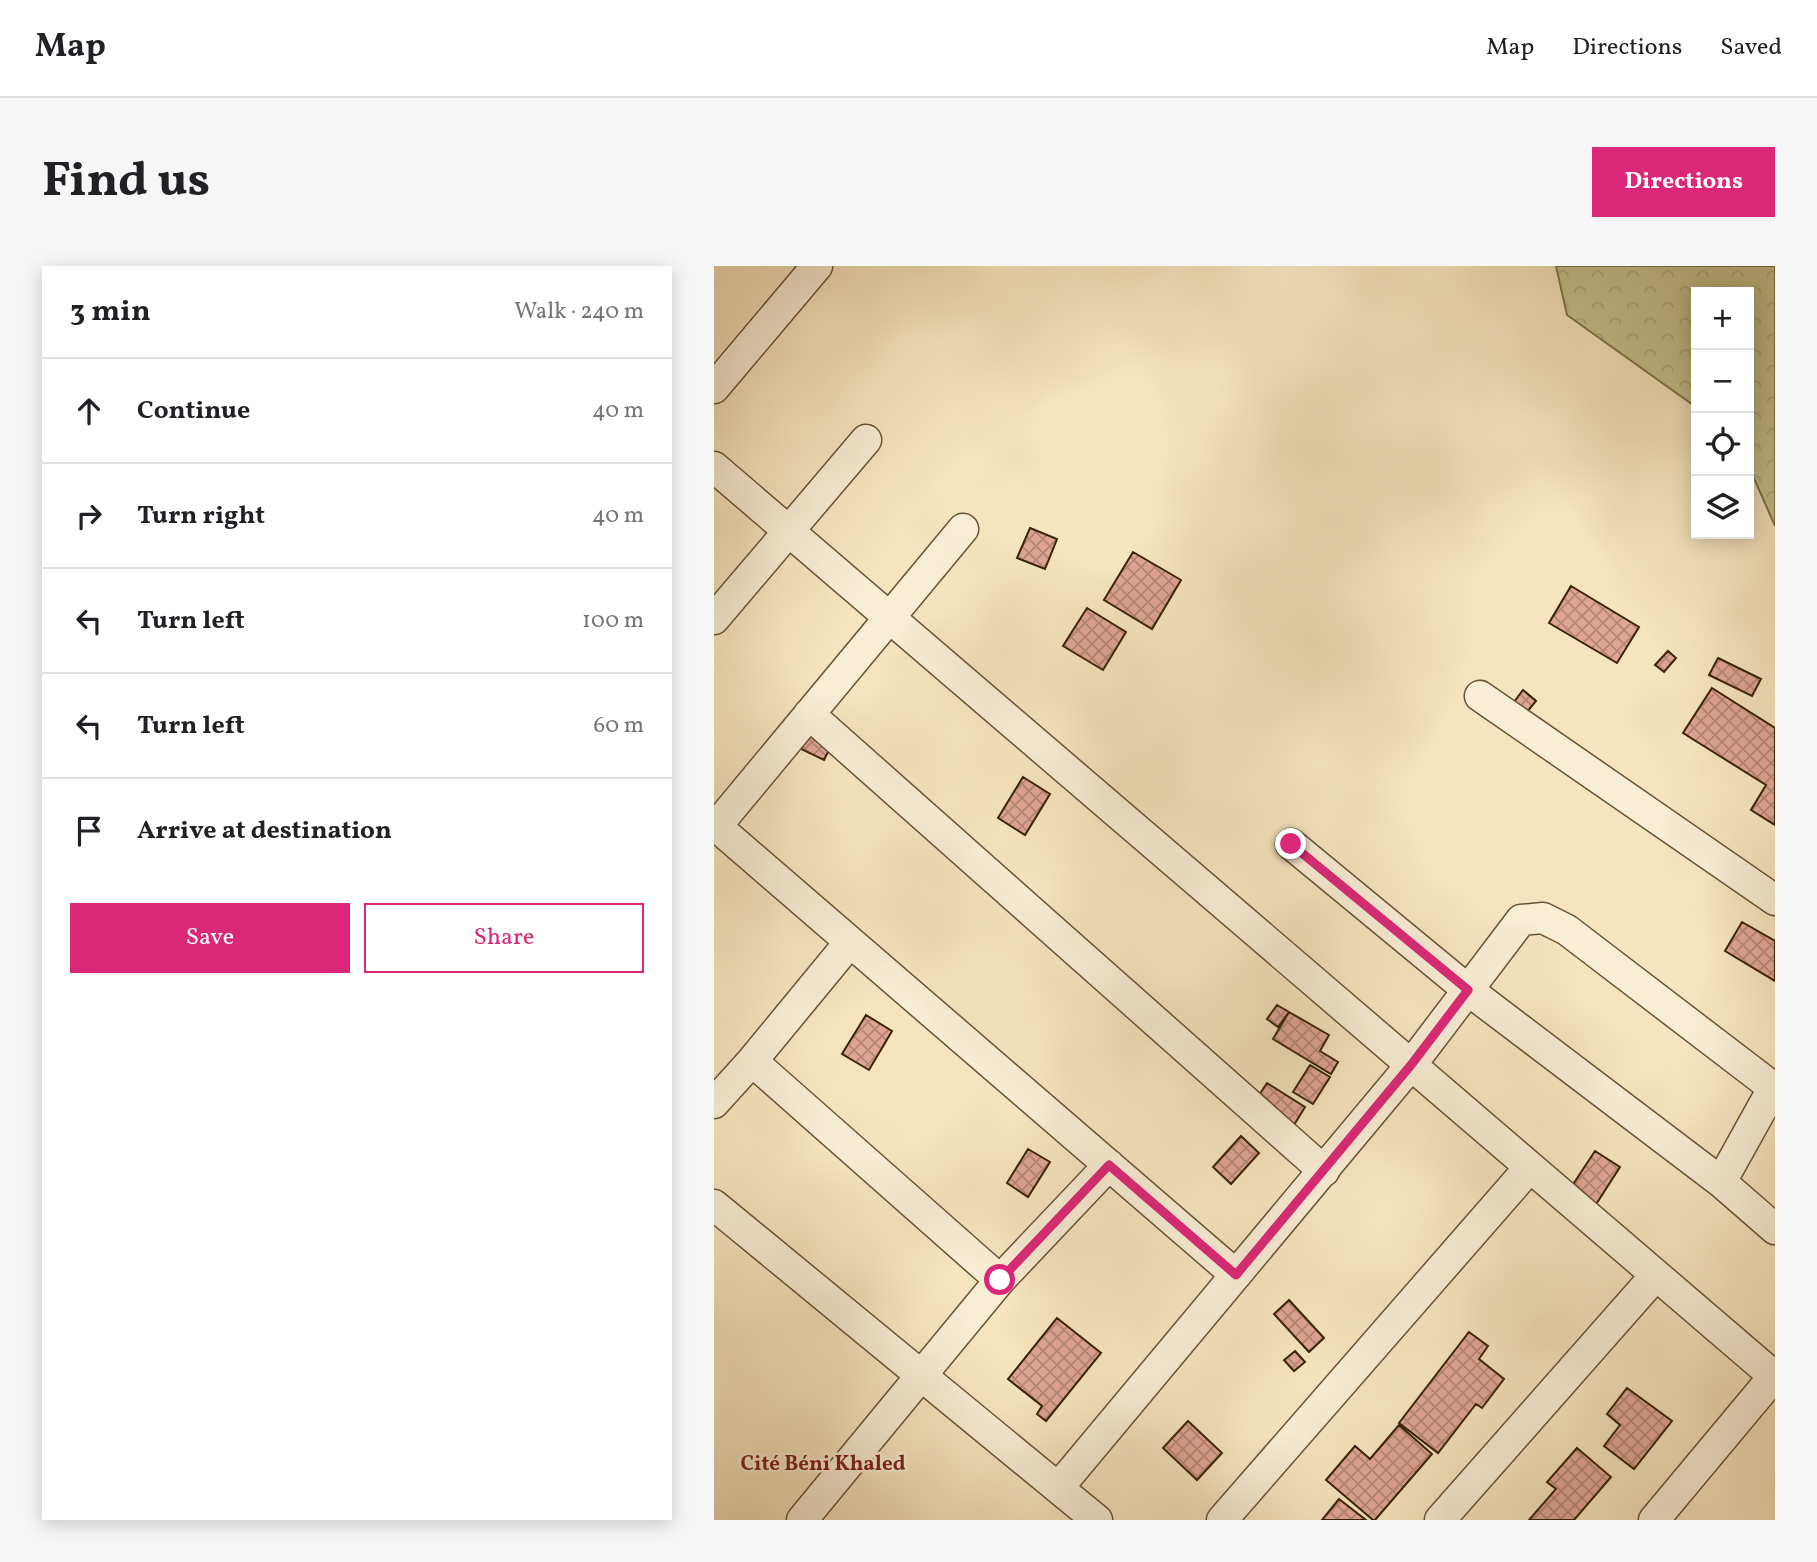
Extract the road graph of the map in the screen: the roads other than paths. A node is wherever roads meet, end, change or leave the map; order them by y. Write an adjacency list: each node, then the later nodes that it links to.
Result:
1 (817, 266): 2 (street)
2 (714, 388)
3 (866, 440): 6 (street)
4 (714, 467): 6 (street)
5 (963, 529): 7 (street)
6 (789, 531): 7 (street); 8 (street)
7 (890, 618): 10 (street); 17 (street)
8 (714, 619)
9 (1480, 696): 13 (street)
10 (809, 714): 11 (street); 22 (street)
11 (715, 827): 14 (street)
12 (1291, 844): 15 (street)
13 (1775, 900)
14 (850, 942): 16 (street); 20 (street)
15 (1468, 990): 17 (street); 18 (street); 23 (street)
16 (752, 1061): 19 (street); 28 (street)
17 (1411, 1065): 21 (street); 22 (street)
18 (1775, 1089): 23 (street)
19 (714, 1103)
20 (1109, 1165): 26 (street); 28 (street)
21 (1531, 1167): 27 (street); 34 (street)
22 (1324, 1171): 26 (street)
23 (1721, 1182): 25 (street)
24 (714, 1205): 29 (street)
25 (1775, 1229)
26 (1236, 1275): 31 (street)
27 (1656, 1275): 30 (street); 35 (street)
28 (1000, 1280): 29 (street)
29 (921, 1376): 31 (street); 32 (street)
30 (1775, 1376): 36 (street)
31 (1058, 1488): 33 (street)
32 (802, 1520)
33 (1097, 1520)
34 (1222, 1520)
35 (1440, 1520)
36 (1654, 1520)

